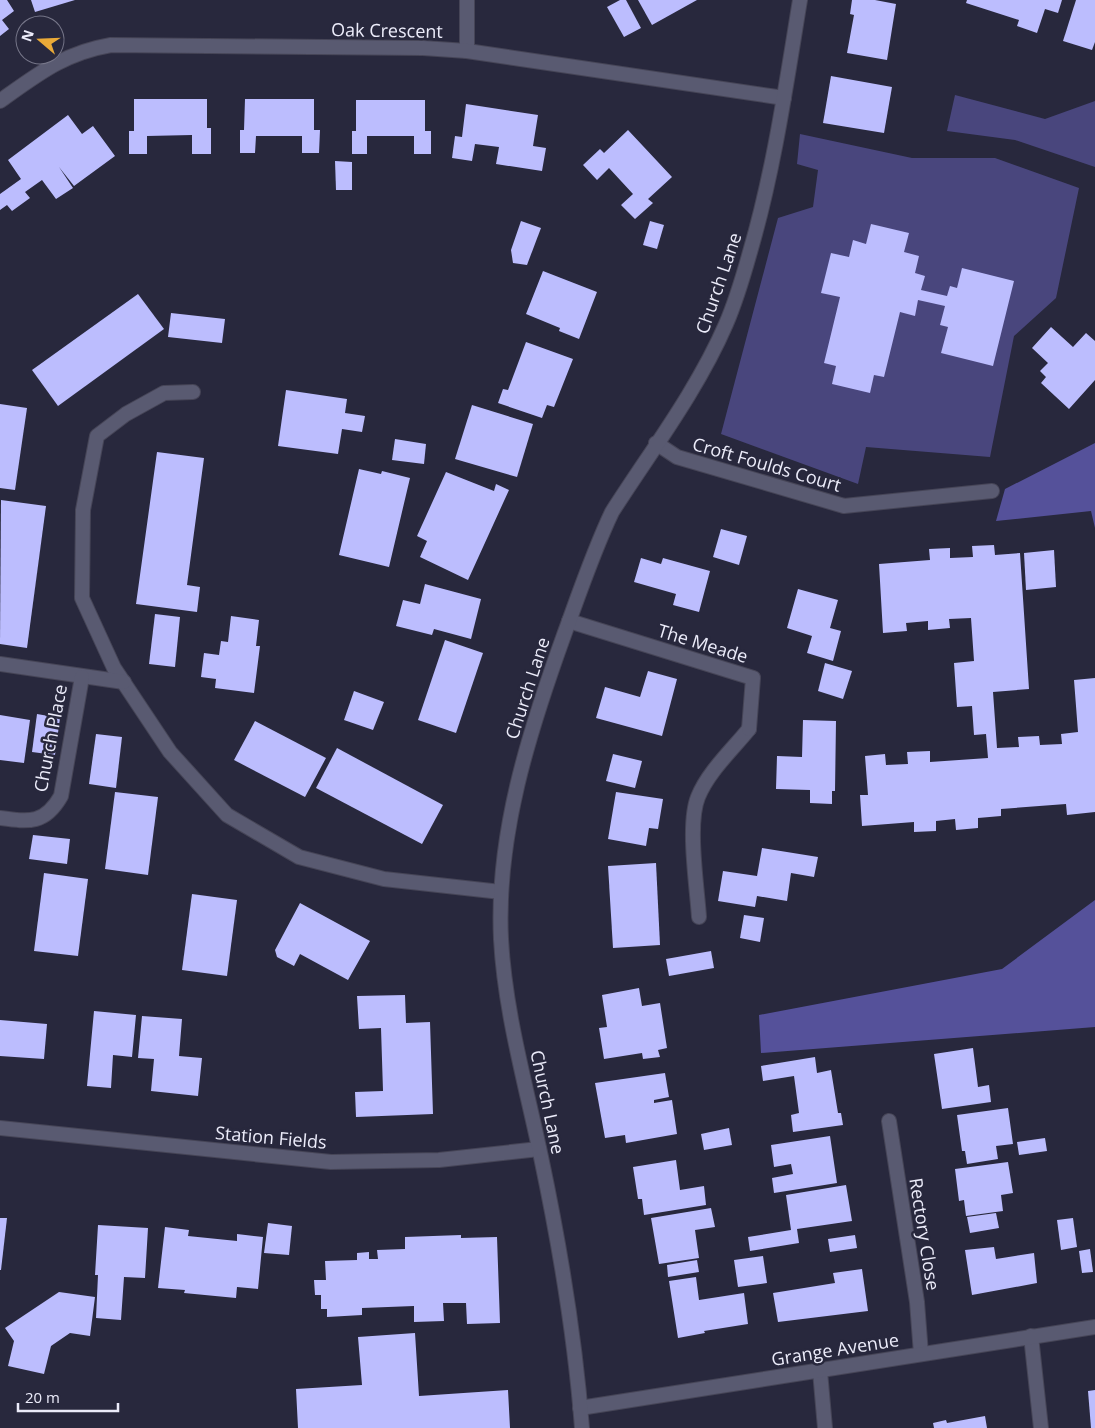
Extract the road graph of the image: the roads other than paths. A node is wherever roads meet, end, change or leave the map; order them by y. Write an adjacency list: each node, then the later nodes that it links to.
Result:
1 (467, 0): 3 (street)
2 (800, 0): 4 (street, Church Lane)
3 (467, 51): 4 (street, Oak Crescent); 5 (street, Oak Crescent)
4 (784, 98): 7 (street, Church Lane)
5 (0, 101)
6 (193, 392): 12 (street)
7 (656, 443): 8 (street, Croft Foulds Court); 9 (street, Church Lane)
8 (992, 492)
9 (569, 621): 14 (street, Church Lane); 15 (street, The Meade)
10 (0, 664): 11 (street)
11 (82, 677): 12 (street); 13 (street, Church Place)
12 (124, 682): 14 (street)
13 (0, 818)
14 (501, 892): 18 (street, Church Lane)
15 (699, 917)
16 (888, 1121): 21 (street, Rectory Close)
17 (0, 1128): 18 (street, Station Fields)
18 (539, 1149): 23 (street, Church Lane)
19 (1095, 1327): 20 (street, Grange Avenue)
20 (1031, 1336): 21 (street, Grange Avenue); 26 (street)
21 (921, 1354): 22 (street, Grange Avenue)
22 (820, 1371): 23 (street, Grange Avenue); 25 (street)
23 (580, 1408): 24 (street, Church Lane)
24 (582, 1428)
25 (825, 1428)
26 (1041, 1428)

